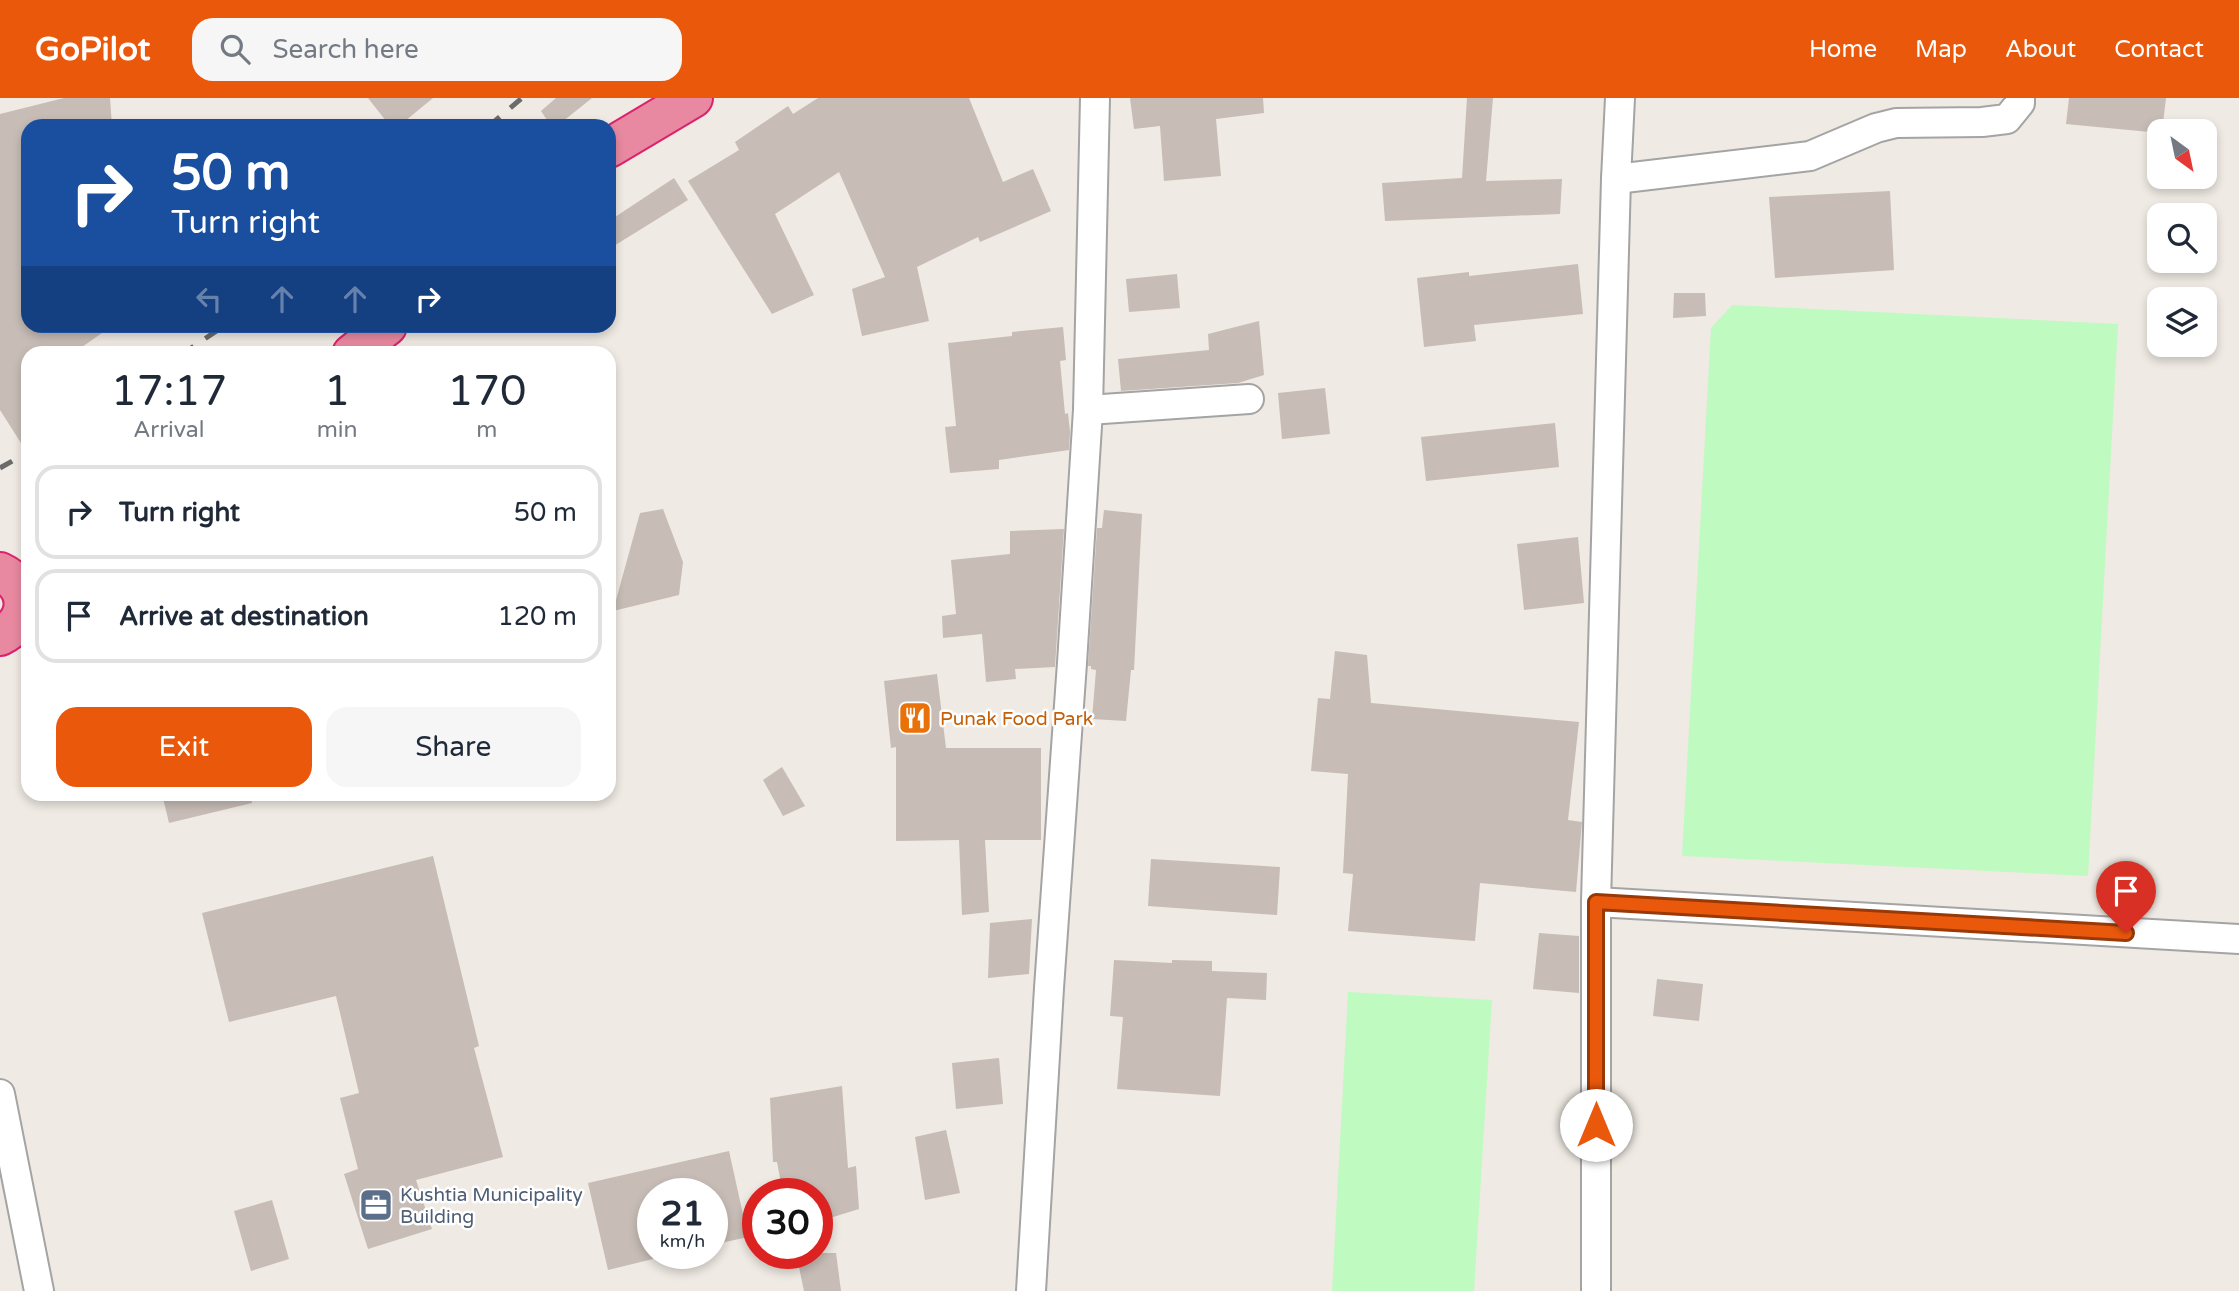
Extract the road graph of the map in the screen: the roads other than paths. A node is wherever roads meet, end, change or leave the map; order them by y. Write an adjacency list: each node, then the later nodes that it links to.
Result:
1 (693, 98): 5 (highway)
2 (1095, 98): 10 (street)
3 (1620, 98): 6 (street)
4 (2020, 98): 6 (street)
5 (616, 144)
6 (1616, 178): 13 (street)
7 (378, 333): 8 (highway)
8 (362, 346)
9 (1249, 399): 10 (street)
10 (1087, 410): 17 (street)
11 (21, 615): 12 (highway)
12 (0, 636)
13 (1596, 902): 14 (street); 18 (street)
14 (2239, 939)
15 (0, 1094): 16 (street)
16 (38, 1291)
17 (1031, 1291)
18 (1596, 1291)

